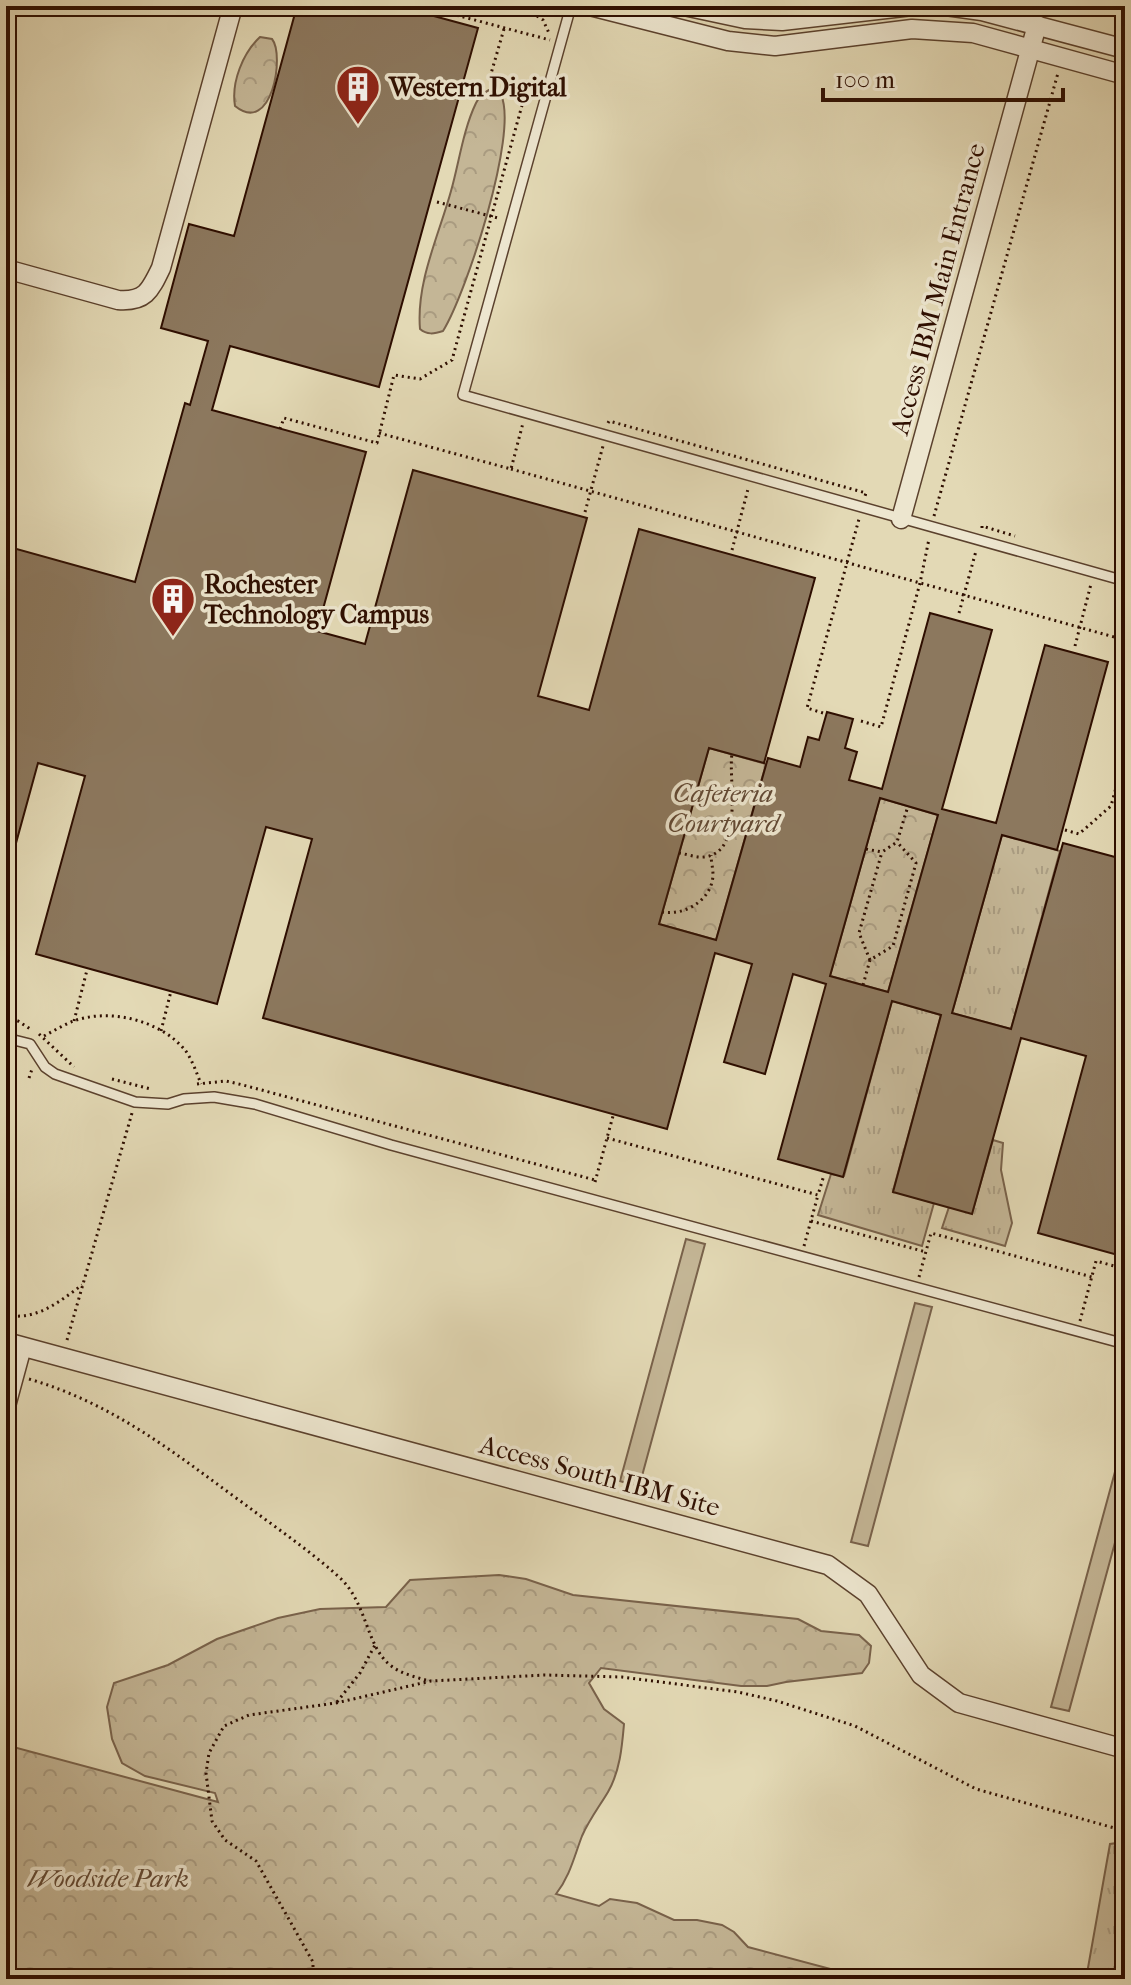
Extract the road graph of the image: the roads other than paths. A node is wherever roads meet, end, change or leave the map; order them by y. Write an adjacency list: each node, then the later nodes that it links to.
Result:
1 (233, 6): 11 (street)
2 (571, 6): 12 (lane)
3 (590, 6): 8 (street)
4 (684, 6): 5 (street)
5 (912, 6)
6 (946, 6): 7 (street)
7 (1037, 25): 8 (street, Access IBM Main Entrance); 9 (street)
8 (1031, 48): 10 (street); 12 (street, Access IBM Main Entrance)
9 (1125, 49)
10 (1125, 75)
11 (6, 269)
12 (901, 519): 13 (lane)
13 (1125, 581)
14 (6, 1038): 16 (lane)
15 (14, 1344): 17 (street); 18 (street, Access South IBM Site)
16 (1125, 1344)
17 (6, 1406)
18 (1125, 1749)

